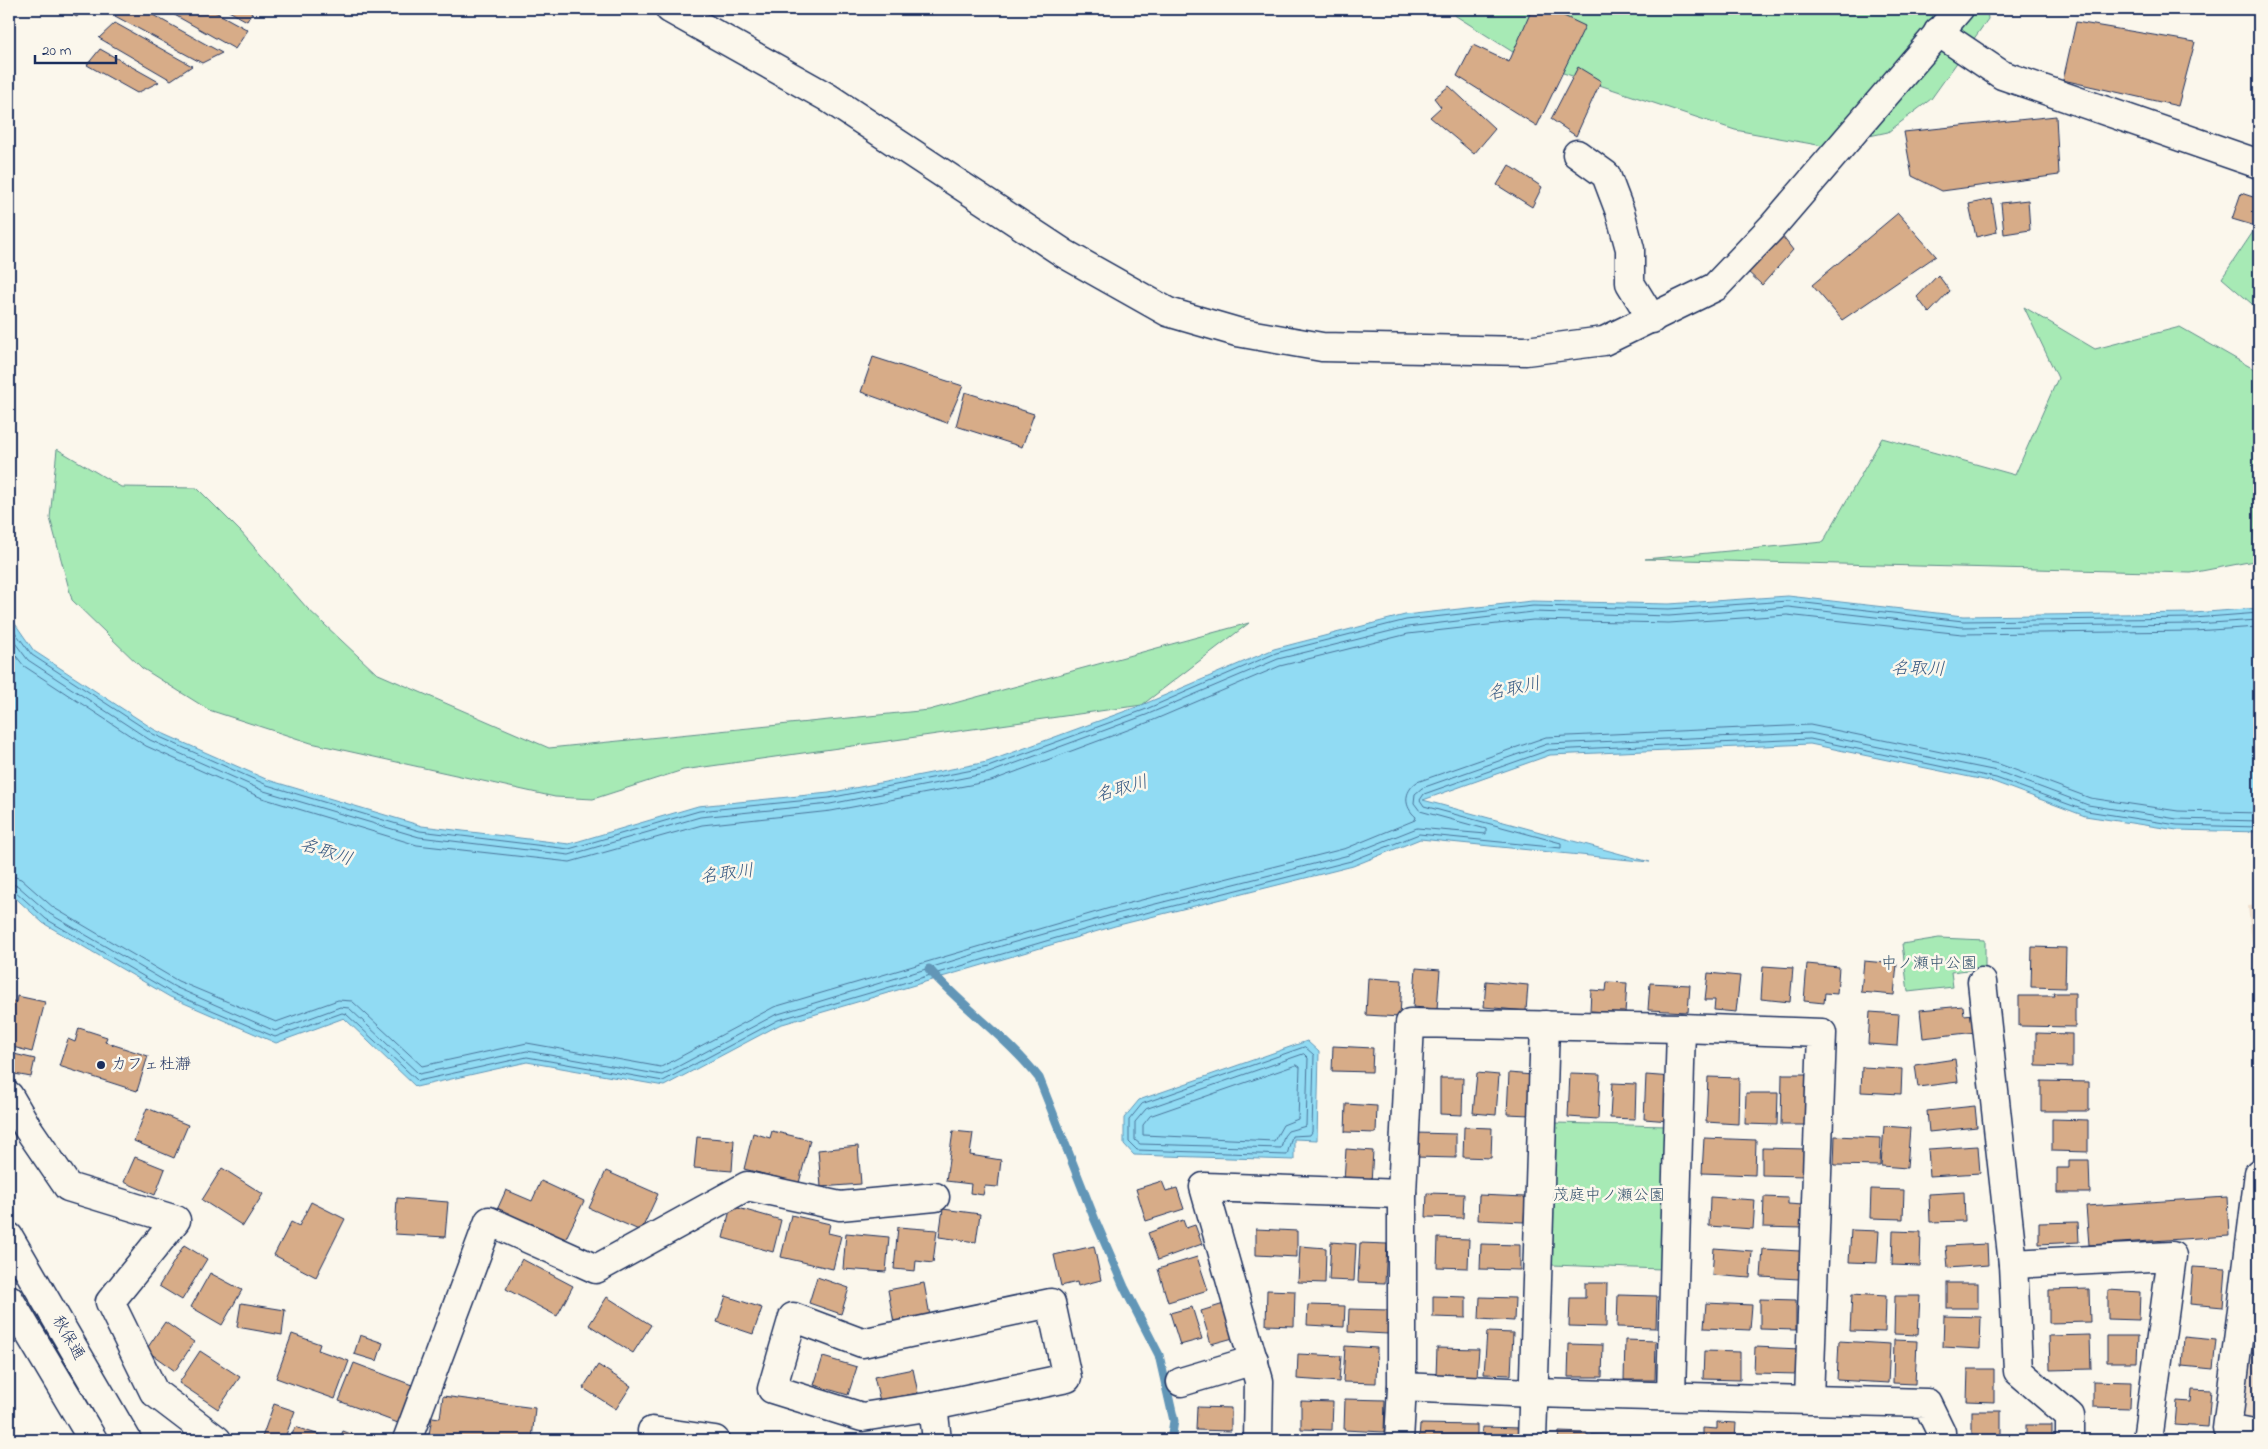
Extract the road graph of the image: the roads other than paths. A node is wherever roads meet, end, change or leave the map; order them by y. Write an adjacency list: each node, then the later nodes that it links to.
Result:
1 (670, 9): 6 (main road)
2 (1958, 9): 3 (main road)
3 (1938, 32): 5 (main road); 6 (main road)
4 (1577, 154): 6 (main road)
5 (2259, 164)
6 (1652, 319)
7 (1982, 982): 15 (main road)
8 (1545, 1025): 9 (main road); 12 (main road); 20 (main road)
9 (1681, 1028): 21 (main road); 22 (main road)
10 (9, 1096): 28 (main road)
11 (2259, 1174): 25 (main road)
12 (1402, 1194): 17 (main road); 19 (main road)
13 (936, 1197): 29 (main road)
14 (9, 1237): 27 (main road, 秋保通)
15 (2013, 1264): 36 (main road); 37 (main road)
16 (9, 1299): 26 (main road, 秋保通)
17 (1254, 1360): 18 (main road); 32 (main road)
18 (1181, 1382)
19 (1402, 1387): 20 (main road); 33 (main road)
20 (1534, 1393): 21 (main road); 34 (main road)
21 (1671, 1395): 22 (main road)
22 (1808, 1399): 35 (main road)
23 (933, 1406): 23 (main road); 31 (main road)
24 (652, 1431): 30 (main road)
25 (2259, 1435)
26 (93, 1440)
27 (127, 1440)
28 (218, 1440)
29 (407, 1440)
30 (715, 1440)
31 (937, 1440)
32 (1258, 1440)
33 (1399, 1440)
34 (1532, 1440)
35 (1941, 1440)
36 (2070, 1440)
37 (2147, 1440)

